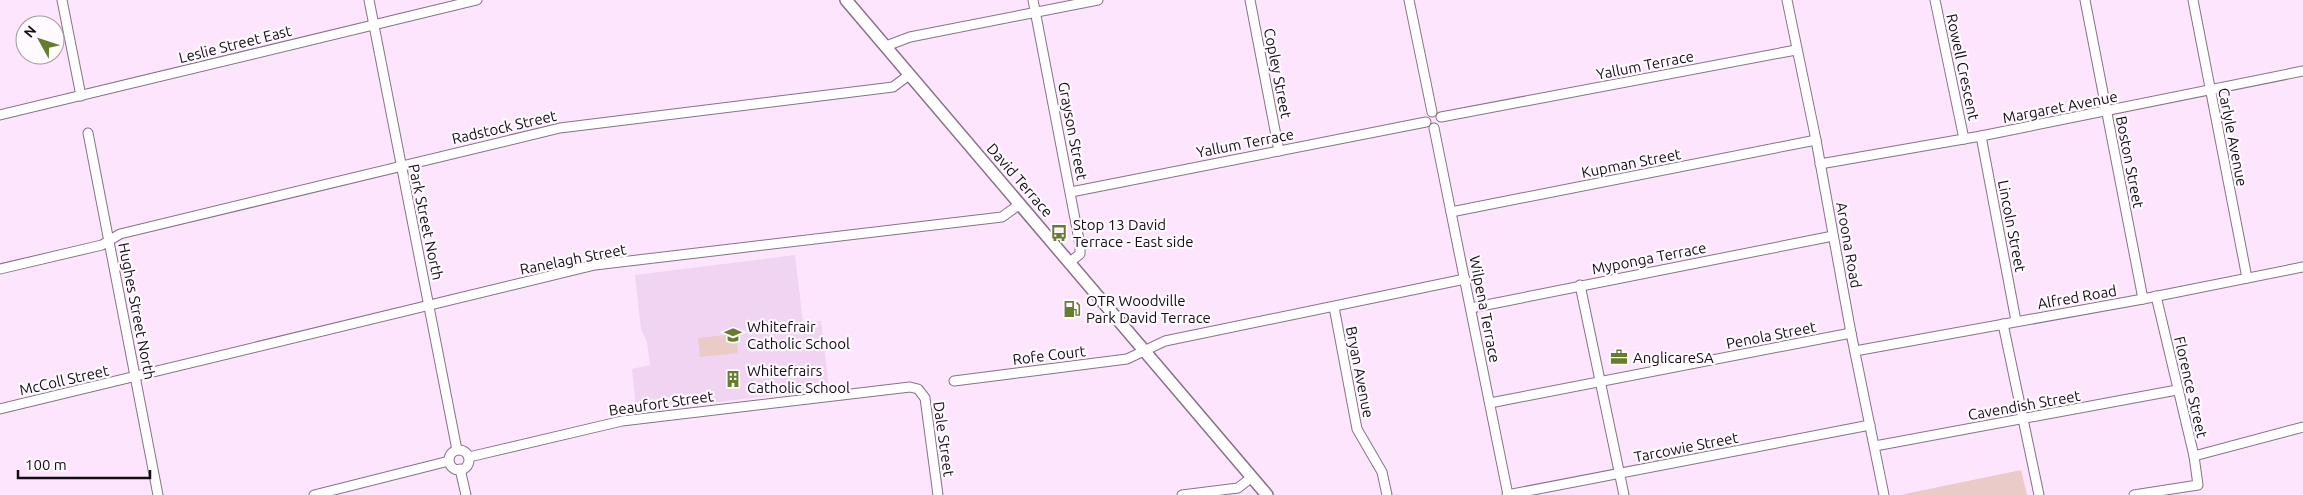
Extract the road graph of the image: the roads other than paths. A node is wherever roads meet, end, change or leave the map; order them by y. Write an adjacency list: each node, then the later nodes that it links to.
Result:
1 (62, 0): 20 (street)
2 (369, 0): 14 (street, Park Street North)
3 (477, 0): 14 (street, Leslie Street East)
4 (846, 0): 15 (main road, David Terrace)
5 (1033, 0): 13 (street, Grayson Street)
6 (1098, 0): 13 (street)
7 (1250, 0): 31 (street, Copley Street)
8 (1408, 0): 21 (street)
9 (1786, 0): 16 (street, Aroona Road)
10 (1935, 0): 29 (street, Rowell Crescent)
11 (2086, 0): 22 (street, Boston Street)
12 (2193, 0): 19 (street, Carlyle Avenue)
13 (1036, 12): 15 (street); 34 (street, Grayson Street)
14 (374, 24): 20 (street, Leslie Street East); 33 (street, Park Street North)
15 (886, 46): 18 (main road, David Terrace)
16 (1796, 50): 24 (street, Yallum Terrace); 30 (street, Aroona Road)
17 (2303, 72): 19 (street, Margaret Avenue)
18 (909, 75): 33 (street, Radstock Street); 35 (main road, David Terrace)
19 (2210, 91): 22 (street, Margaret Avenue); 42 (street, Carlyle Avenue)
20 (81, 96): 23 (street, Leslie Street East)
21 (1432, 112): 24 (street); 25 (street)
22 (2106, 112): 28 (street, Margaret Avenue); 46 (street, Boston Street)
23 (0, 115)
24 (1441, 118): 26 (street)
25 (1426, 122): 26 (street); 31 (street, Yallum Terrace)
26 (1434, 128): 36 (street, Wilpena Terrace)
27 (88, 133): 38 (street, Hughes Street North)
28 (1981, 136): 29 (street, Margaret Avenue); 50 (street, Lincoln Street)
29 (1964, 139): 32 (street, Margaret Avenue)
30 (1816, 140): 32 (street, Aroona Road); 36 (street, Kupman Street)
31 (1279, 150): 34 (street, Yallum Terrace)
32 (1820, 164): 37 (street, Aroona Road)
33 (400, 166): 38 (street, Radstock Street); 47 (street, Park Street North)
34 (1071, 192): 39 (street, Grayson Street)
35 (1020, 204): 39 (main road, David Terrace); 47 (street, Ranelagh Street)
36 (1451, 212): 43 (street, Wilpena Terrace)
37 (1833, 236): 44 (street, Myponga Terrace); 52 (street, Aroona Road)
38 (109, 240): 41 (street); 55 (street, Hughes Street North)
39 (1070, 262): 53 (main road, David Terrace)
40 (2303, 267): 42 (street, Alfred Road)
41 (0, 269)
42 (2247, 278): 45 (street, Alfred Road)
43 (1465, 279): 48 (street); 49 (street, Wilpena Terrace)
44 (1580, 285): 49 (street, Myponga Terrace); 57 (street)
45 (2156, 296): 46 (street, Alfred Road); 59 (street, Florence Street)
46 (2143, 299): 50 (street, Alfred Road)
47 (429, 304): 55 (street, Ranelagh Street); 66 (street, Park Street North)
48 (1334, 307): 53 (street); 79 (street, Bryan Avenue)
49 (1471, 308): 60 (street, Wilpena Terrace)
50 (2016, 321): 51 (street, Alfred Road)
51 (2003, 324): 54 (street, Alfred Road); 62 (street)
52 (1851, 333): 54 (street, Aroona Road); 57 (street, Penola Street)
53 (1145, 351): 56 (street, Rofe Court); 72 (main road, David Terrace)
54 (1855, 351): 63 (street, Aroona Road)
55 (135, 377): 61 (street, McColl Street); 73 (street, Hughes Street North)
56 (954, 381)
57 (1600, 382): 60 (street, Penola Street); 71 (street)
58 (918, 389): 68 (street, Beaufort Street); 76 (street, Dale Street)
59 (2177, 390): 62 (street, Cavendish Street); 67 (street, Florence Street)
60 (1490, 403): 80 (street, Wilpena Terrace)
61 (0, 409)
62 (2021, 420): 65 (street, Cavendish Street); 83 (street)
63 (1870, 425): 65 (street, Aroona Road); 71 (street, Tarcowie Street)
64 (2303, 427): 67 (street)
65 (1875, 446): 82 (street, Aroona Road)
66 (457, 450): 68 (street); 69 (street)
67 (2194, 456): 84 (street, Florence Street)
68 (469, 457): 70 (street)
69 (449, 461): 70 (street); 74 (street)
70 (460, 469): 75 (street)
71 (1620, 474): 80 (street, Tarcowie Street); 81 (street)
72 (1252, 478): 77 (street); 78 (main road, David Terrace)
73 (158, 495)
74 (314, 495)
75 (466, 495)
76 (938, 495)
77 (1182, 495)
78 (1267, 495)
79 (1387, 495)
80 (1508, 495)
81 (1624, 495)
82 (1884, 495)
83 (2038, 495)
84 (2134, 495)

